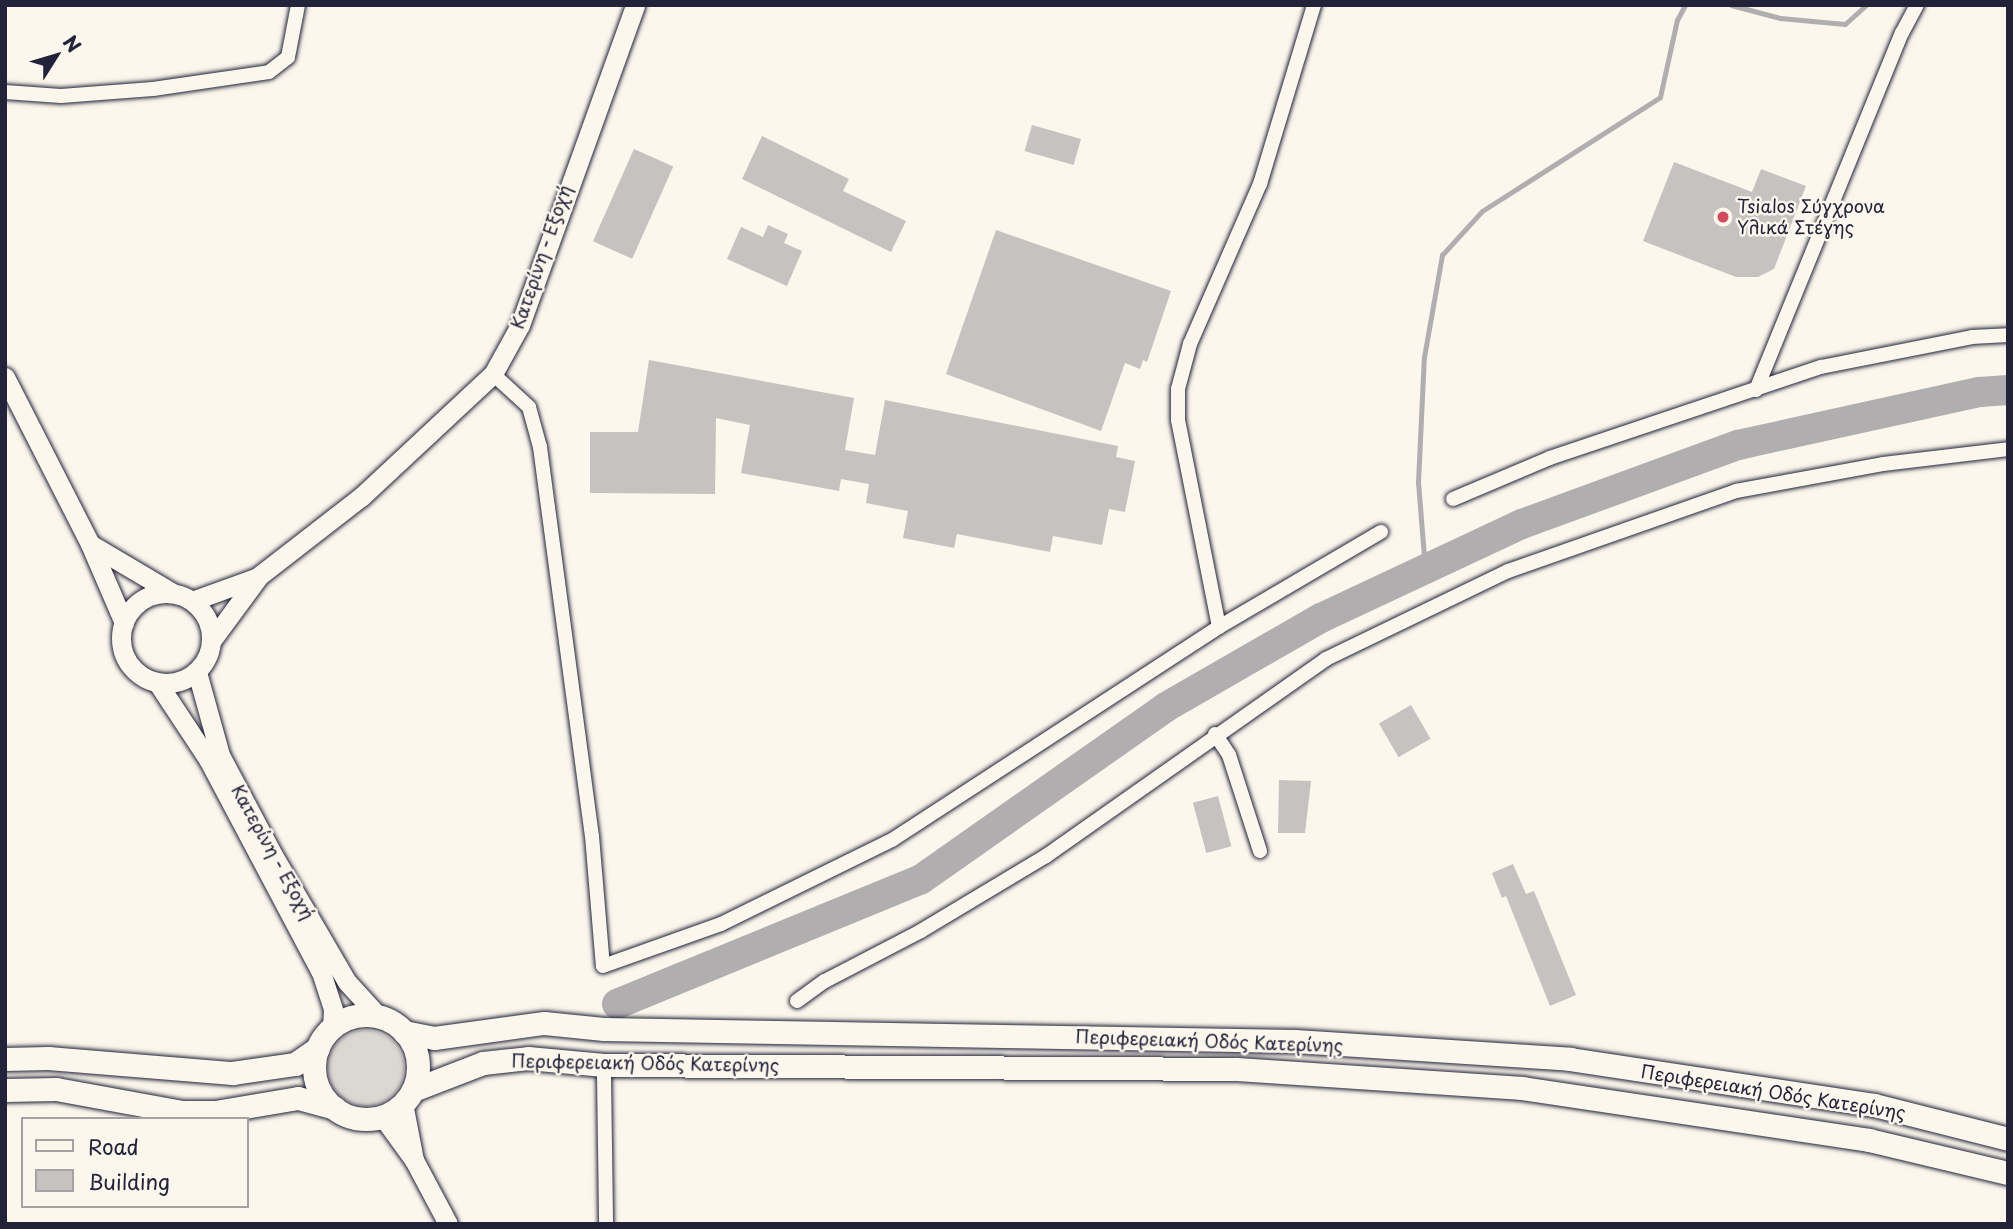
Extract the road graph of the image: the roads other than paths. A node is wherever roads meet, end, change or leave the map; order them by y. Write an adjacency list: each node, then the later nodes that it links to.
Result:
1 (298, 5): 5 (street)
2 (635, 5): 7 (main road, Κατερίνη - Εξοχή)
3 (1314, 5): 18 (street)
4 (1917, 5): 9 (street)
5 (5, 93)
6 (2008, 335): 9 (street)
7 (493, 374): 14 (main road, Κατερίνη - Εξοχή); 18 (street)
8 (5, 377): 13 (main road)
9 (1756, 390): 11 (street)
10 (2008, 449): 22 (street)
11 (1453, 499)
12 (1381, 532): 18 (street)
13 (89, 544): 15 (main road); 17 (main road)
14 (259, 576): 16 (main road, Κατερίνη - Εξοχή); 19 (main road, Κατερίνη - Εξοχή)
15 (173, 593): 16 (main road); 17 (main road)
16 (192, 601): 19 (main road)
17 (124, 623): 21 (main road, Κατερίνη - Εξοχή)
18 (1219, 627)
19 (212, 640): 20 (main road, Κατερίνη - Εξοχή)
20 (197, 671): 21 (main road); 25 (main road, Κατερίνη - Εξοχή)
21 (157, 682): 26 (main road, Κατερίνη - Εξοχή)
22 (1215, 734): 23 (street); 24 (street)
23 (1260, 851)
24 (797, 1002)
25 (379, 1017): 26 (main road); 27 (main road)
26 (332, 1028): 28 (main road)
27 (404, 1032): 32 (main road); 35 (main road, Περιφερειακή Οδός Κατερίνης)
28 (318, 1048): 29 (main road); 33 (main road)
29 (5, 1059)
30 (604, 1075): 39 (street)
31 (5, 1090): 33 (main road)
32 (408, 1096): 34 (main road); 36 (main road); 37 (main road, Περιφερειακή Οδός Κατερίνης)
33 (335, 1108): 34 (main road)
34 (382, 1116): 36 (main road)
35 (2008, 1139)
36 (414, 1160): 38 (main road)
37 (2008, 1173)
38 (448, 1224)
39 (606, 1224)

